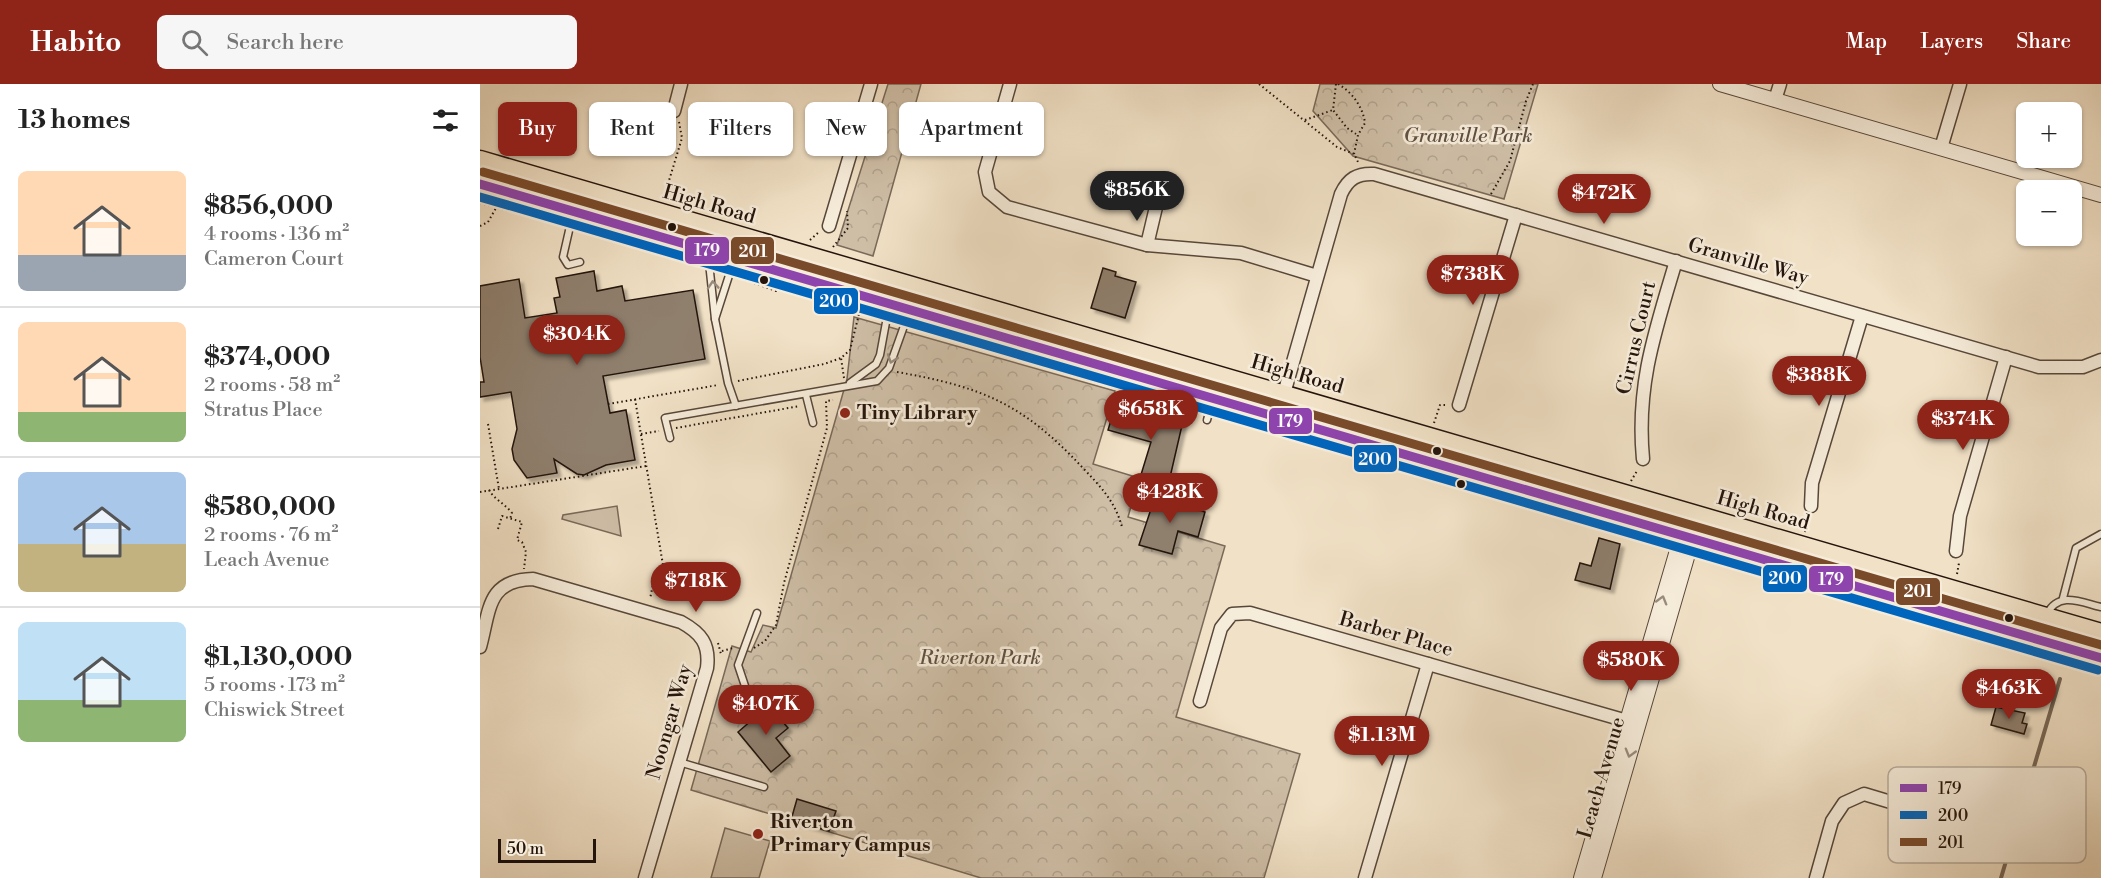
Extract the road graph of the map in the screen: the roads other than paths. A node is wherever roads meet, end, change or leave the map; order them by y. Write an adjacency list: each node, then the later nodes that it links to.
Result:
1 (681, 84): 8 (street)
2 (871, 84): 17 (street)
3 (1010, 84): 18 (street)
4 (1720, 84): 7 (street)
5 (1780, 84): 7 (street)
6 (1960, 84): 9 (street)
7 (1775, 100): 9 (street)
8 (676, 103)
9 (1941, 148): 12 (street)
10 (480, 160): 13 (main road, High Road)
11 (480, 184): 16 (main road)
12 (2101, 195)
13 (628, 204): 22 (lane); 24 (main road, High Road)
14 (1156, 207): 18 (street)
15 (1516, 215): 20 (street, Granville Way); 23 (street, Granville Way); 36 (street)
16 (572, 221): 19 (main road); 21 (lane)
17 (829, 226)
18 (1147, 245): 23 (street)
19 (710, 261): 22 (main road); 28 (lane, one-way to 19)
20 (1676, 261): 27 (street, Granville Way); 42 (street, Cirrus Court)
21 (580, 262)
22 (731, 268): 25 (main road); 28 (lane)
23 (1317, 276): 34 (street)
24 (927, 292): 25 (lane); 31 (main road, High Road)
25 (889, 305): 26 (main road); 32 (lane)
26 (920, 314): 32 (lane, one-way to 32); 35 (main road)
27 (1862, 316): 29 (street, Granville Way); 43 (street)
28 (715, 319): 37 (lane)
29 (2006, 357): 30 (street, Granville Way); 47 (street)
30 (2101, 360)
31 (1219, 376): 34 (main road, High Road); 35 (lane)
32 (848, 384): 33 (lane)
33 (806, 395): 37 (lane); 40 (lane)
34 (1284, 395): 38 (street); 44 (main road, High Road)
35 (1213, 399): 38 (main road); 39 (lane)
36 (1459, 405)
37 (736, 406): 41 (lane)
38 (1277, 418): 46 (main road)
39 (1207, 420)
40 (813, 423)
41 (670, 438)
42 (1643, 459)
43 (1811, 506)
44 (1694, 514): 46 (street, Leach Avenue); 51 (main road, High Road)
45 (2101, 534): 48 (lane)
46 (1687, 537): 54 (main road); 58 (street, Leach Avenue)
47 (1956, 551)
48 (2063, 598): 49 (lane); 51 (lane)
49 (2101, 607)
50 (757, 613): 56 (lane)
51 (2046, 617): 52 (main road, High Road)
52 (2101, 633)
53 (480, 647): 59 (street, Noongar Way)
54 (2101, 658)
55 (1428, 664): 57 (street, Barber Place); 58 (street, Barber Place); 63 (street)
56 (747, 692)
57 (1200, 701)
58 (1632, 722): 64 (street, Leach Avenue); 65 (street, Leach Avenue, one-way to 65)
59 (679, 762): 60 (lane); 62 (street, Noongar Way)
60 (764, 787)
61 (1888, 801): 66 (street)
62 (645, 878)
63 (1365, 878)
64 (1581, 878)
65 (1594, 878)
66 (1815, 878)

